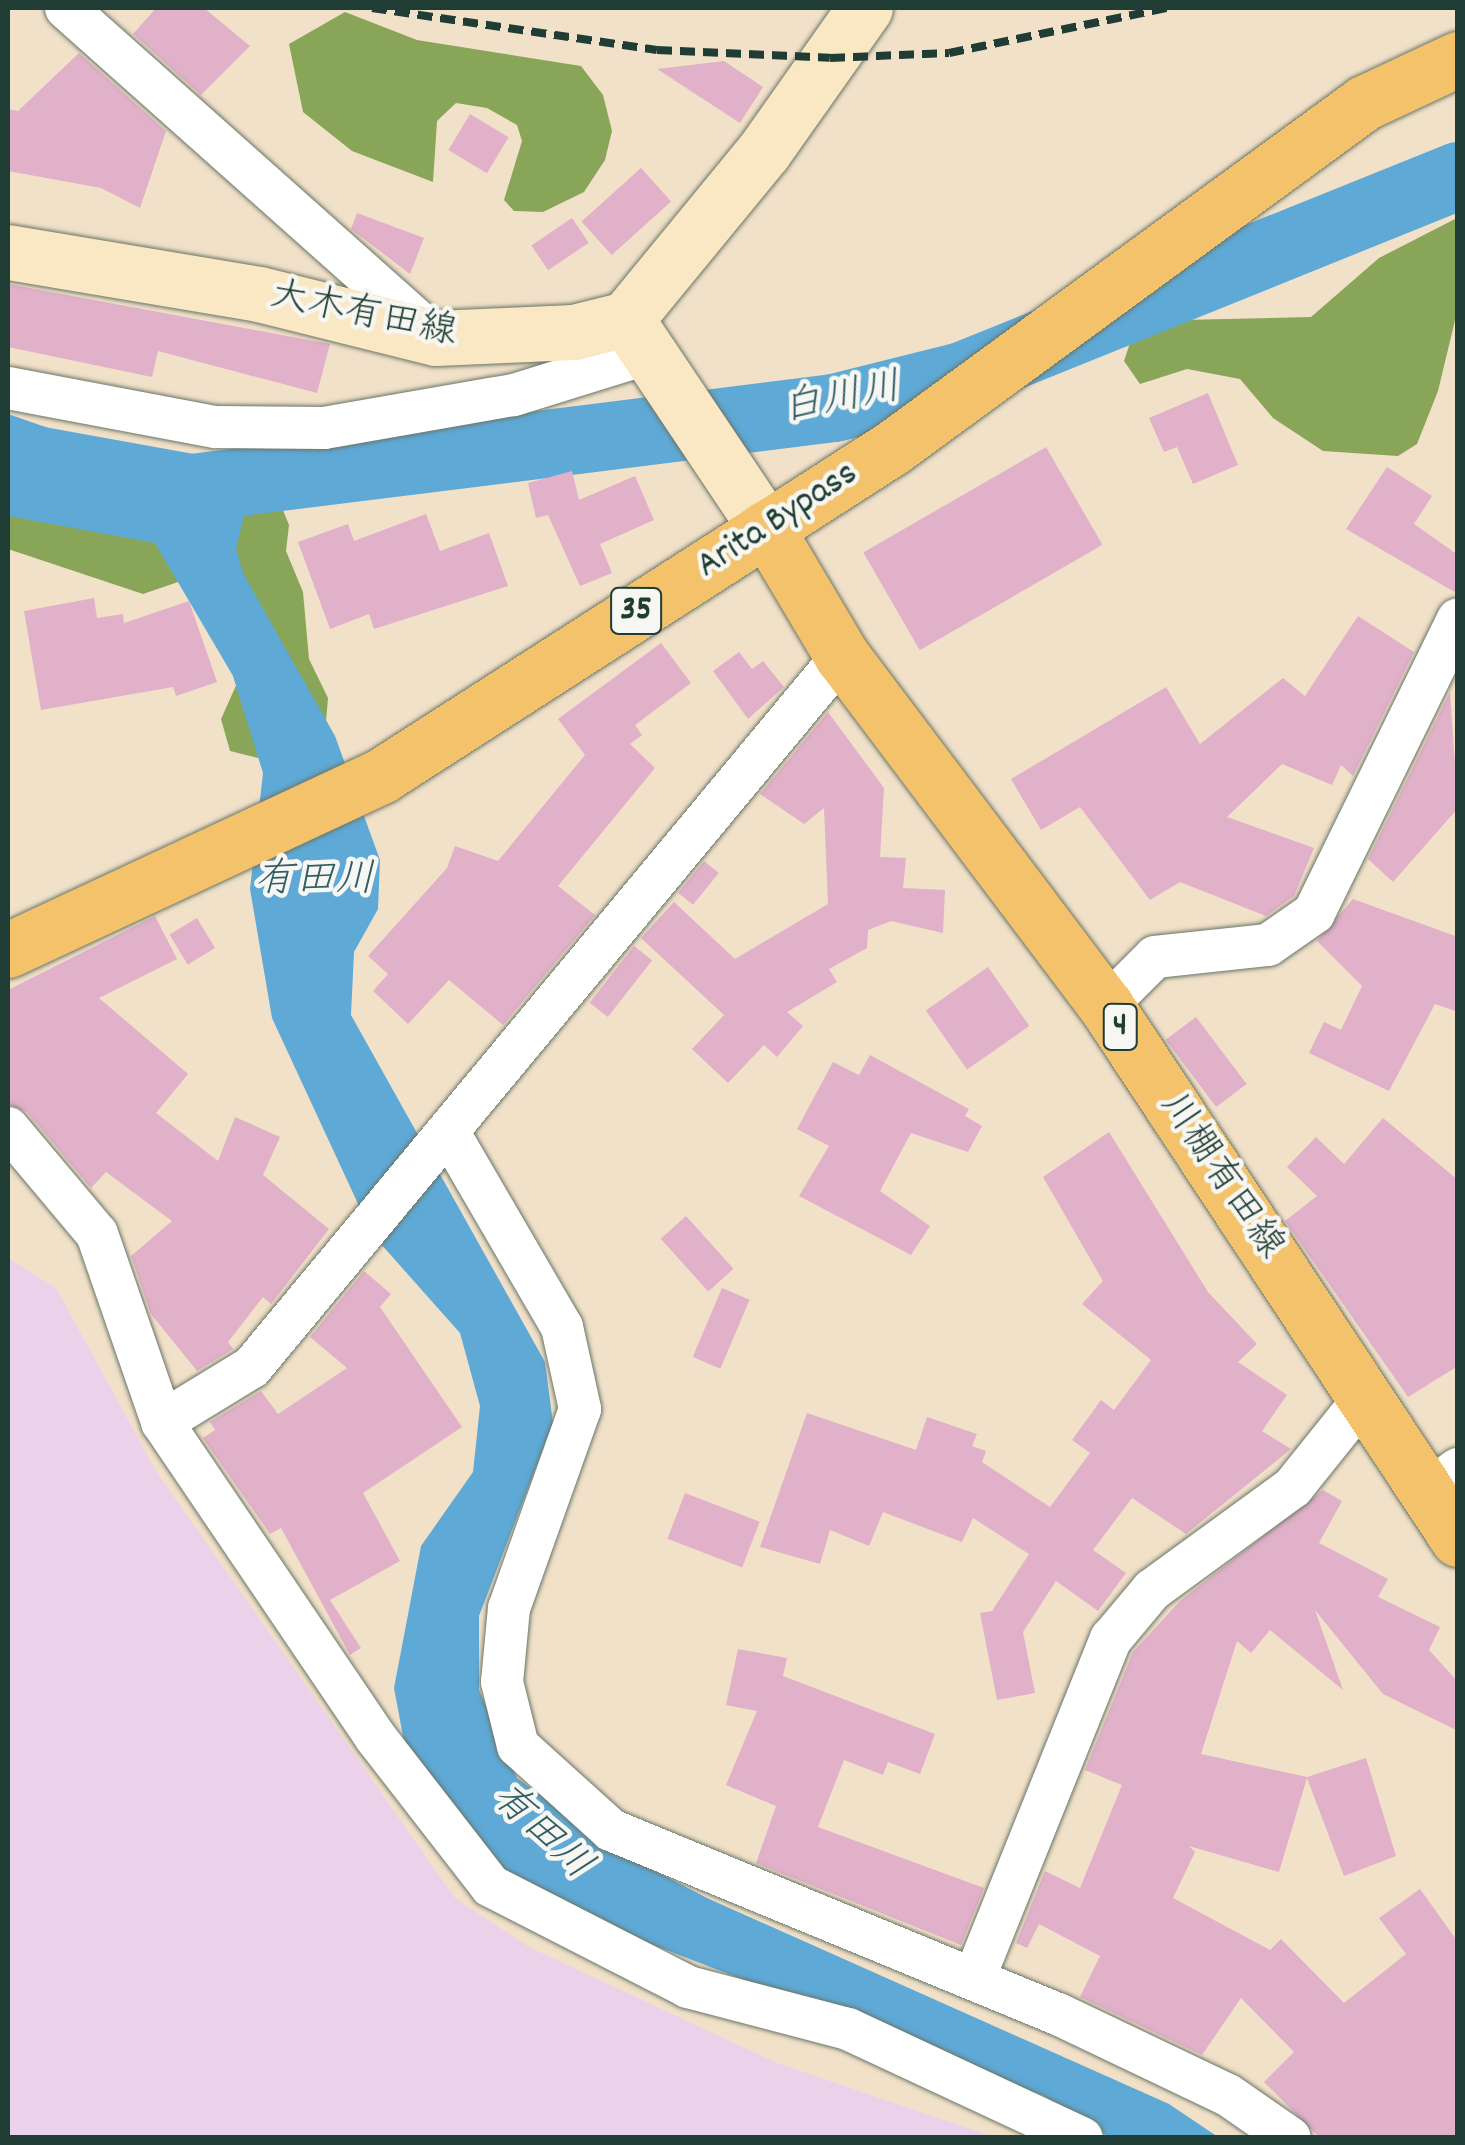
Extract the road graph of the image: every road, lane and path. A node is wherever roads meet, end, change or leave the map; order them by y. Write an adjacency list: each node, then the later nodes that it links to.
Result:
1 (66, 8): 6 (street)
2 (865, 8): 5 (main road)
3 (1458, 59): 8 (main road, Arita Bypass / 35)
4 (8, 252): 6 (main road, 大木有田線)
5 (637, 336): 6 (main road, 大木有田線); 7 (street); 8 (main road)
6 (436, 338)
7 (8, 388)
8 (766, 528): 10 (main road, 川棚有田線 / 4); 11 (main road, Arita Bypass / 35)
9 (1458, 619): 12 (street)
10 (842, 656): 12 (main road, 川棚有田線 / 4); 14 (street)
11 (8, 950)
12 (1106, 1006): 15 (main road, 川棚有田線 / 4)
13 (8, 1128): 16 (street)
14 (448, 1133): 16 (street); 19 (street)
15 (1366, 1396): 17 (main road, 川棚有田線 / 4); 19 (street)
16 (162, 1422): 20 (street)
17 (1443, 1479): 18 (main road, 川棚有田線 / 4)
18 (1458, 1539)
19 (974, 1978): 21 (street)
20 (1082, 2138)
21 (1290, 2138)

